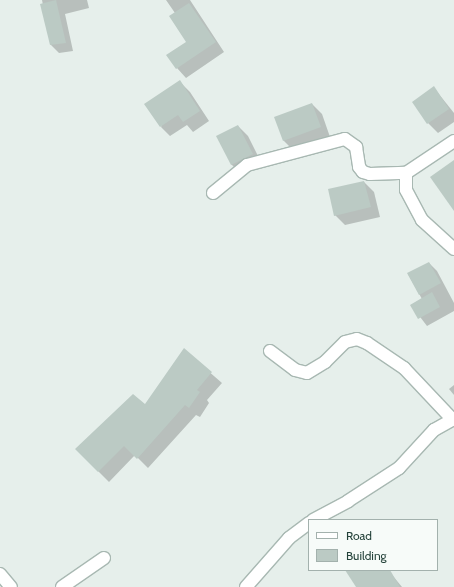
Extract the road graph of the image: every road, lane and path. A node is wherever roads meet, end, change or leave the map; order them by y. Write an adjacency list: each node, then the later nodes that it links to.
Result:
1 (454, 141): 2 (street)
2 (406, 173): 3 (street); 4 (street)
3 (213, 193)
4 (454, 249)
5 (270, 351): 6 (street)
6 (453, 420): 7 (street)
7 (315, 519)
8 (308, 524): 13 (street)
9 (104, 558): 12 (street)
10 (0, 574): 11 (street)
11 (11, 587)
12 (62, 587)
13 (246, 587)

